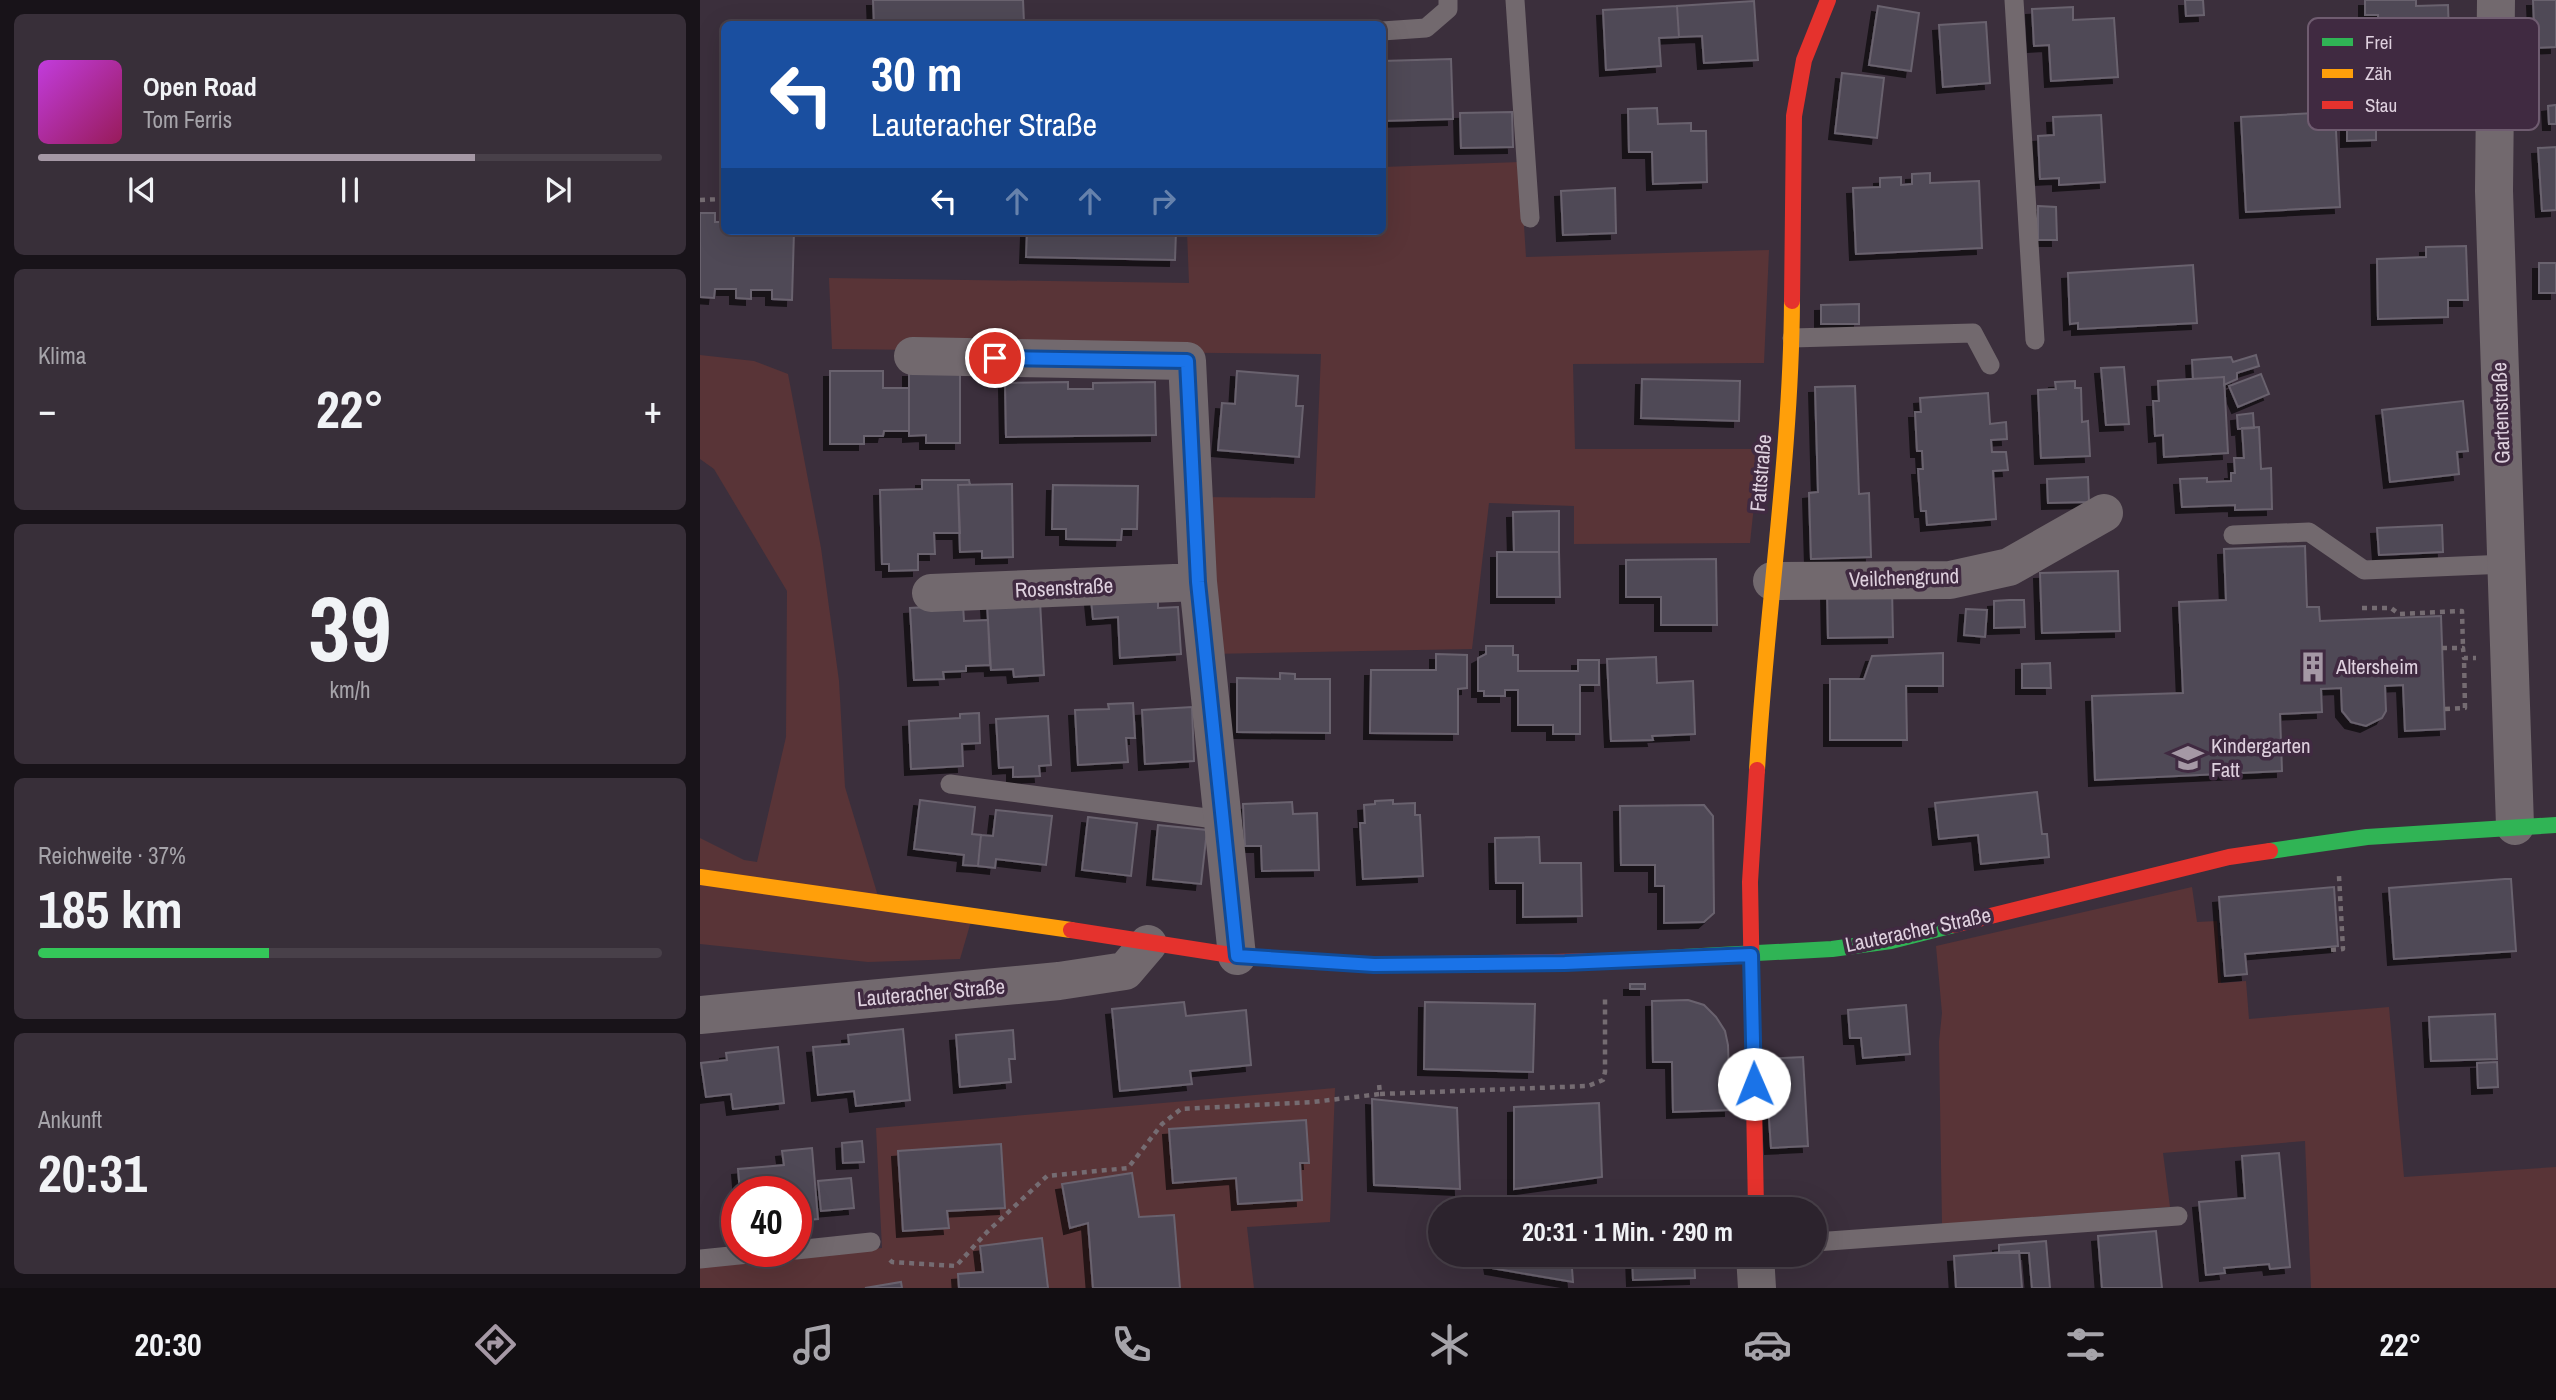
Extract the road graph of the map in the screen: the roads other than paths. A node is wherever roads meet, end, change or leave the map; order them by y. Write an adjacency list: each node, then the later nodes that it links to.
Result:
1 (1448, 0): 7 (lane)
2 (1515, 0): 9 (lane)
3 (1828, 0): 10 (street, Fattstraße)
4 (2014, 0): 11 (lane)
5 (2496, 0): 6 (street, Gartenstraße)
6 (2496, 18)
7 (1386, 31)
8 (2495, 130): 16 (street, Gartenstraße)
9 (1530, 218)
10 (1792, 338): 13 (lane); 17 (street, Fattstraße)
11 (2035, 340)
12 (913, 356): 18 (street)
13 (1990, 365)
14 (2104, 513): 17 (street, Veilchengrund)
15 (2233, 535): 16 (lane)
16 (2507, 564): 22 (street, Gartenstraße)
17 (1772, 581): 25 (street, Fattstraße)
18 (1198, 582): 19 (street, Rosenstraße); 21 (street)
19 (931, 593)
20 (950, 784): 21 (lane)
21 (1222, 820): 26 (street)
22 (2536, 830): 25 (street, Lauteracher Straße)
23 (700, 877): 24 (street, Lauteracher Straße)
24 (1148, 944): 26 (street, Lauteracher Straße); 27 (street, Lauteracher Straße)
25 (1751, 955): 26 (street, Lauteracher Straße); 28 (street, Fattstraße)
26 (1237, 956)
27 (700, 1015)
28 (1756, 1197)
29 (2178, 1216): 30 (lane)
30 (1827, 1241)
31 (871, 1242): 32 (lane)
32 (812, 1248)
33 (721, 1257): 34 (lane)
34 (700, 1259)
35 (1756, 1267): 36 (street)
36 (1757, 1288)

